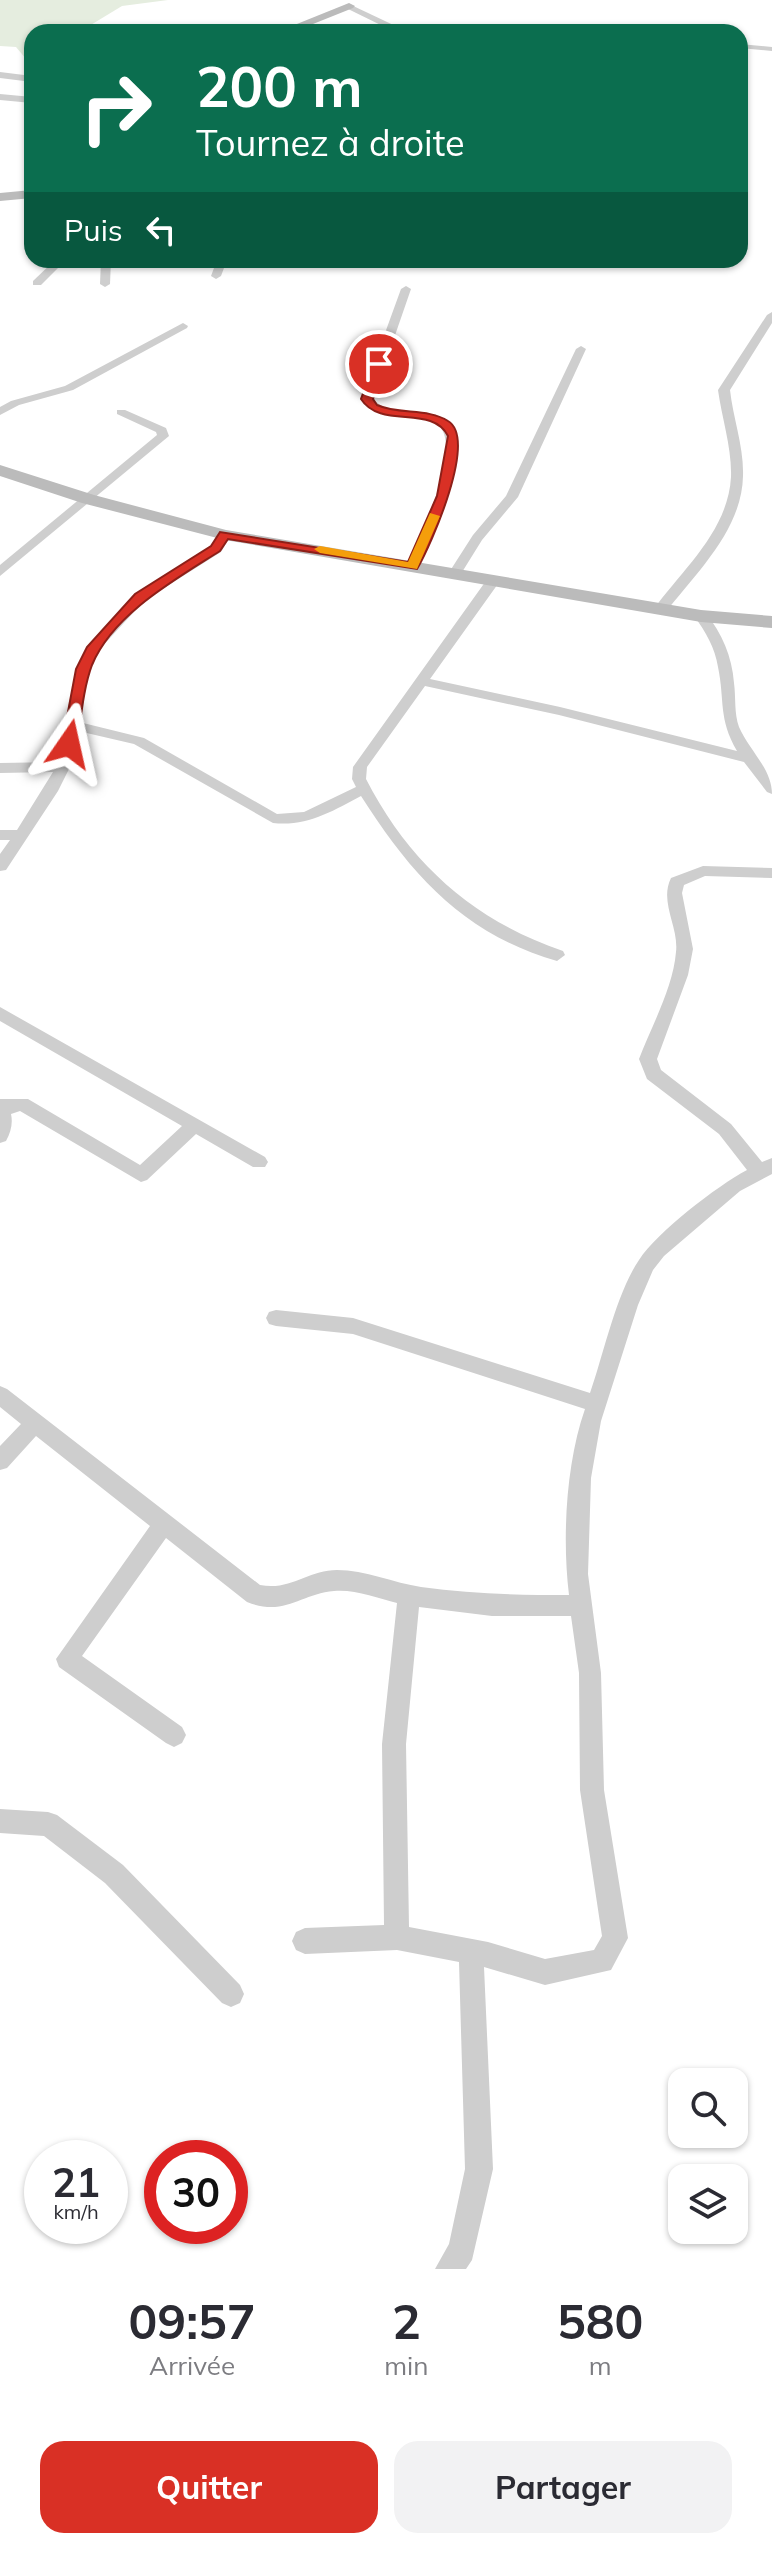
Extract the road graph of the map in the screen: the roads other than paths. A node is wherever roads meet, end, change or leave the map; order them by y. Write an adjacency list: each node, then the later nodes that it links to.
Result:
1 (344, 3): 2 (street); 3 (street)
2 (300, 24)
3 (385, 24)
4 (748, 47): 5 (street)
5 (772, 49)
6 (0, 75): 7 (street)
7 (24, 78)
8 (0, 97): 9 (street)
9 (24, 99)
10 (24, 195): 11 (street)
11 (0, 197)
12 (53, 268): 16 (street)
13 (106, 268): 17 (street)
14 (219, 268): 15 (street)
15 (216, 276)
16 (37, 283)
17 (105, 284)
18 (406, 289): 27 (street)
19 (772, 315): 31 (street)
20 (183, 326): 22 (street)
21 (581, 349): 29 (street)
22 (0, 412)
23 (121, 412): 25 (street)
24 (0, 470): 25 (street)
25 (88, 499): 26 (street); 28 (street)
26 (225, 535): 27 (street); 35 (street)
27 (412, 567): 29 (street)
28 (2, 568)
29 (454, 574): 30 (street)
30 (493, 581): 31 (street); 34 (street)
31 (660, 610): 32 (street)
32 (701, 616): 33 (street); 36 (street)
33 (772, 622)
34 (421, 681): 36 (street); 39 (street)
35 (73, 725): 37 (street); 39 (street)
36 (749, 759): 40 (street)
37 (63, 767): 38 (street); 42 (street)
38 (0, 768)
39 (364, 789): 45 (street)
40 (772, 789)
41 (0, 835): 42 (street)
42 (20, 835): 43 (street)
43 (0, 866)
44 (772, 873): 51 (street)
45 (557, 955)
46 (0, 1013): 48 (street)
47 (1, 1107): 48 (street); 49 (street)
48 (195, 1125): 50 (street)
49 (0, 1136)
50 (259, 1162)
51 (765, 1168): 54 (street)
52 (276, 1318): 54 (street)
53 (0, 1395): 55 (street)
54 (596, 1404): 59 (street)
55 (35, 1423): 56 (street); 57 (street)
56 (0, 1461)
57 (164, 1524): 58 (street); 60 (street)
58 (409, 1595): 59 (street); 62 (street)
59 (580, 1605): 64 (street)
60 (174, 1735)
61 (0, 1821): 65 (street)
62 (397, 1937): 63 (street); 64 (street)
63 (305, 1941)
64 (471, 1952): 66 (street)
65 (231, 1994)
66 (449, 2269)

